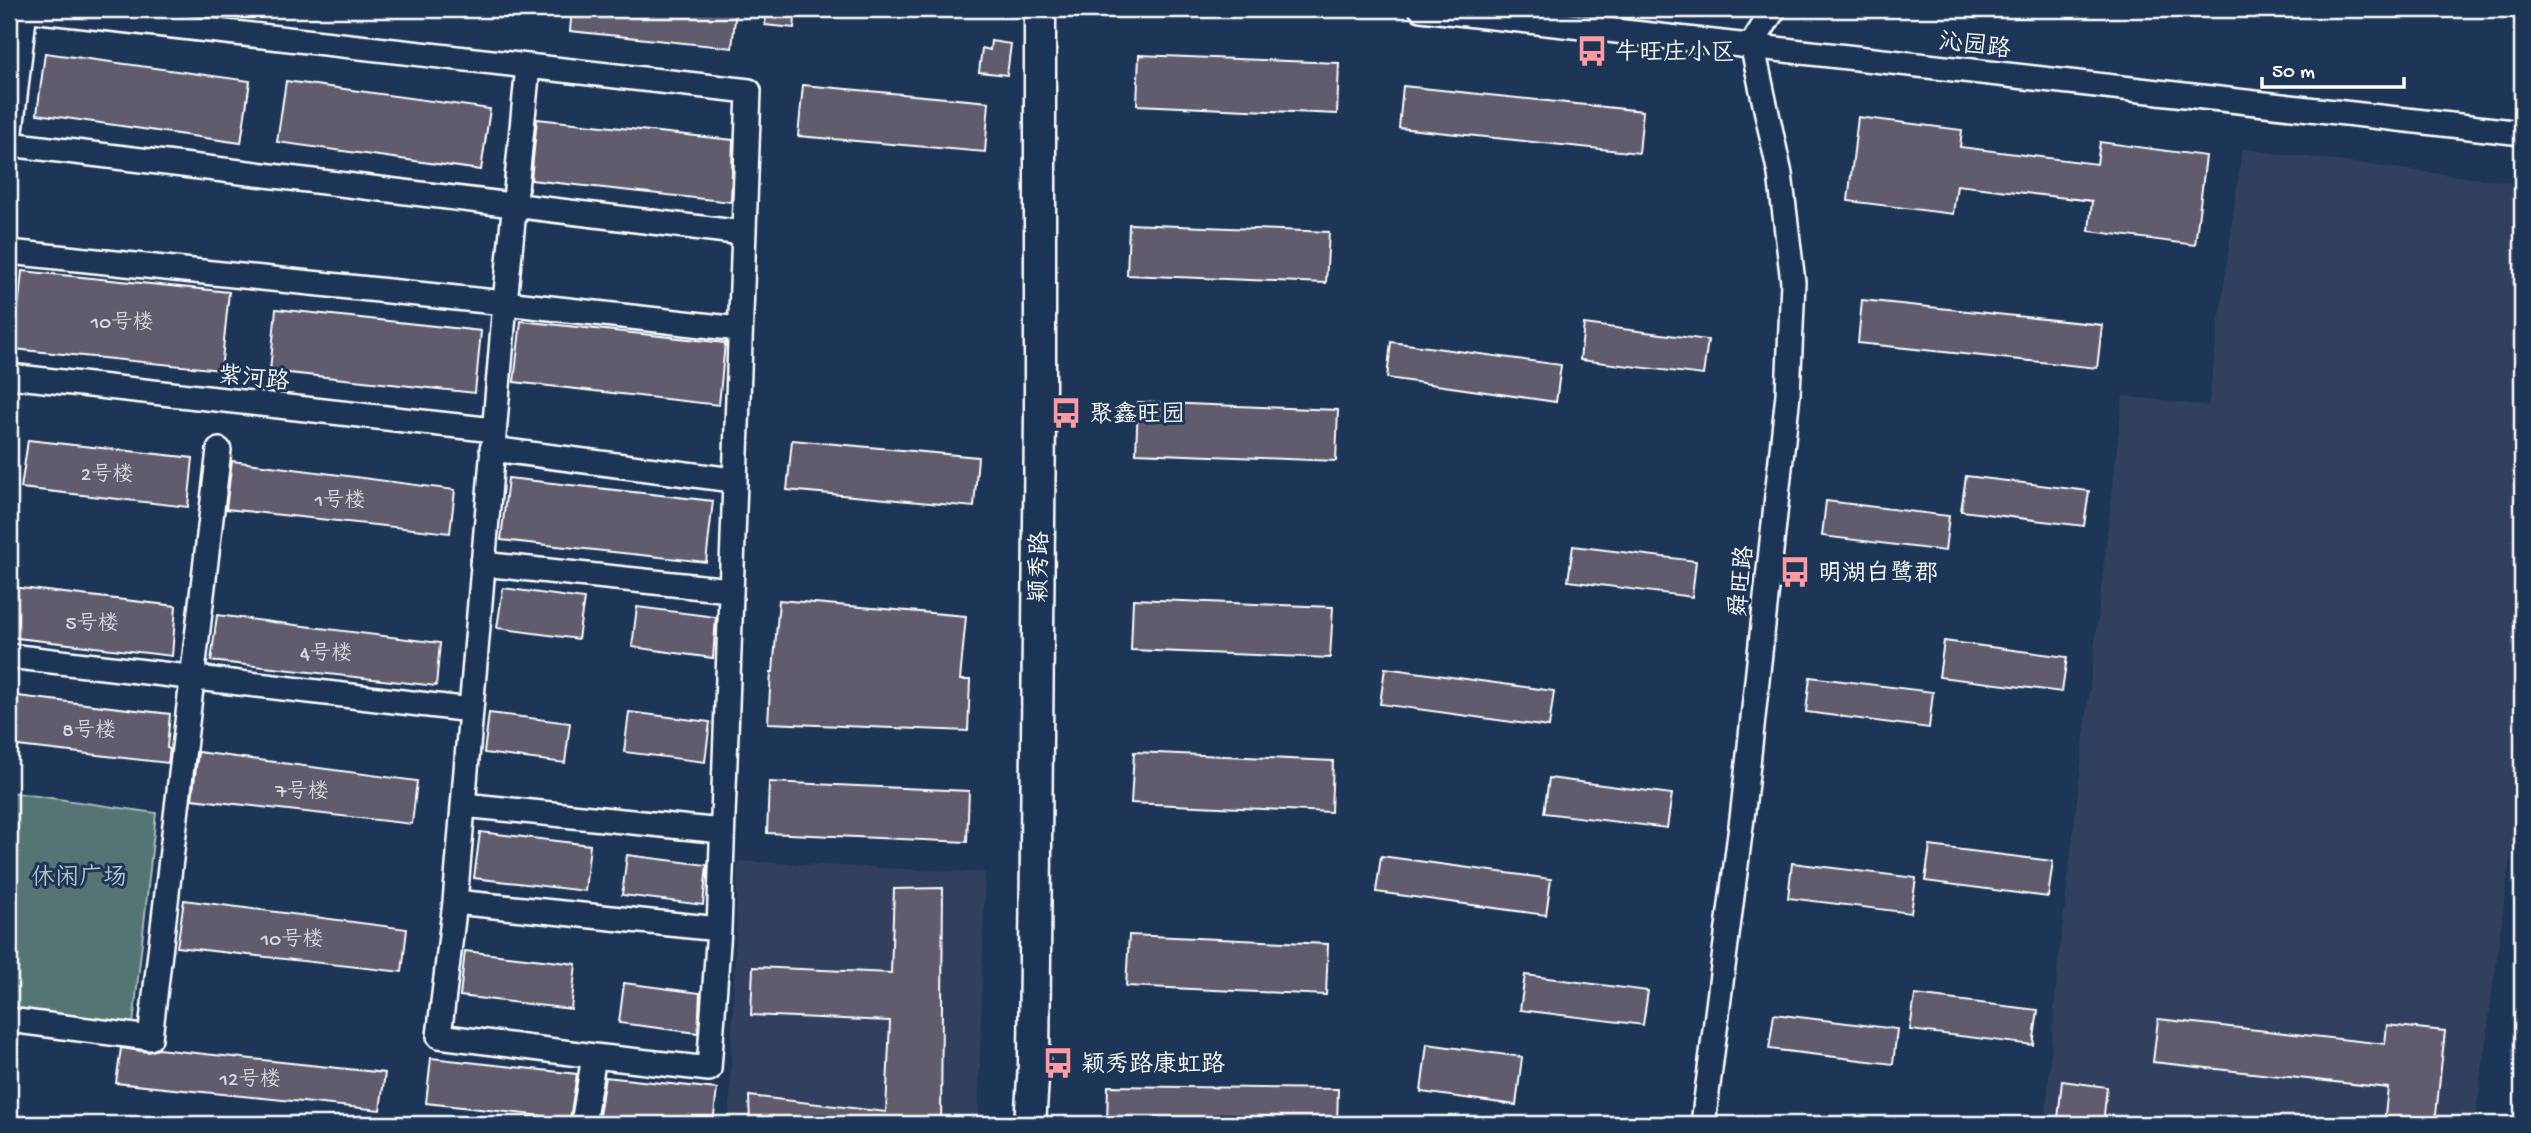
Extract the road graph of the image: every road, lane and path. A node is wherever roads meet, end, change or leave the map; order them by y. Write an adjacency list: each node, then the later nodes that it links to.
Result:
1 (23, 9): 6 (street); 8 (street)
2 (1040, 9): 31 (main road, 颖秀路)
3 (1421, 9): 5 (street, 沁园路)
4 (1774, 9): 5 (street)
5 (1752, 44): 7 (street, 沁园路); 32 (street, 舜旺路)
6 (528, 66): 10 (street); 11 (street)
7 (2522, 133)
8 (9, 144): 9 (street); 10 (street)
9 (9, 149)
10 (515, 205): 11 (street); 13 (street)
11 (743, 233): 14 (street)
12 (9, 252): 13 (street)
13 (505, 303): 14 (street); 16 (street)
14 (739, 329): 18 (street)
15 (9, 376): 16 (street, 紫河路)
16 (493, 440): 18 (street, 紫河路); 19 (street)
17 (219, 450): 22 (street)
18 (733, 480): 20 (street)
19 (482, 564): 20 (street); 23 (street)
20 (730, 590): 25 (street)
21 (9, 656): 22 (street)
22 (192, 678): 23 (street); 28 (street)
23 (471, 710): 24 (street)
24 (463, 805): 25 (street); 26 (street)
25 (722, 831): 27 (street)
26 (455, 902): 27 (street); 29 (street)
27 (719, 929): 29 (street)
28 (9, 1020)
29 (594, 1056): 30 (street)
30 (583, 1124)
31 (1030, 1124)
32 (1703, 1124)

